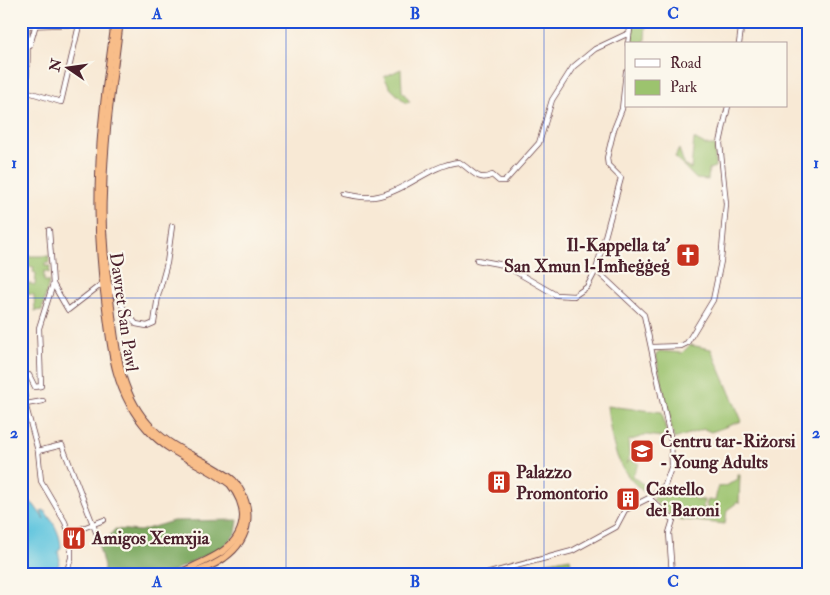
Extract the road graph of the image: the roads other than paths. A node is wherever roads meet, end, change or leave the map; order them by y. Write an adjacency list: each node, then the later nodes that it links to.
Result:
1 (115, 21): 22 (highway, Dawret San Pawl)
2 (120, 21): 22 (highway, Dawret San Pawl)
3 (631, 21): 9 (street)
4 (742, 21): 11 (street)
5 (27, 23): 6 (street); 8 (street); 12 (street)
6 (36, 23): 7 (street); 12 (street)
7 (80, 23): 14 (street)
8 (21, 26)
9 (629, 33): 10 (street); 17 (street)
10 (628, 42)
11 (739, 42)
12 (30, 49): 14 (street)
13 (625, 81): 21 (street)
14 (25, 91): 15 (street)
15 (21, 106)
16 (728, 108): 24 (street)
17 (344, 194)
18 (172, 226): 22 (street)
19 (49, 230): 23 (street)
20 (477, 260): 21 (street)
21 (596, 270): 24 (street)
22 (105, 282): 23 (street); 37 (highway, Dawret San Pawl); 38 (highway, Dawret San Pawl)
23 (53, 284): 26 (street)
24 (653, 347): 31 (street)
25 (21, 370): 26 (street)
26 (22, 374): 27 (street)
27 (22, 383): 29 (street)
28 (43, 401): 29 (street)
29 (24, 406): 30 (street)
30 (38, 450): 33 (street); 34 (street)
31 (649, 498): 39 (street); 40 (street)
32 (104, 520): 33 (street)
33 (93, 524): 34 (street); 35 (street)
34 (70, 533): 36 (street)
35 (98, 537)
36 (66, 574)
37 (177, 574)
38 (192, 574)
39 (486, 574)
40 (672, 574)

